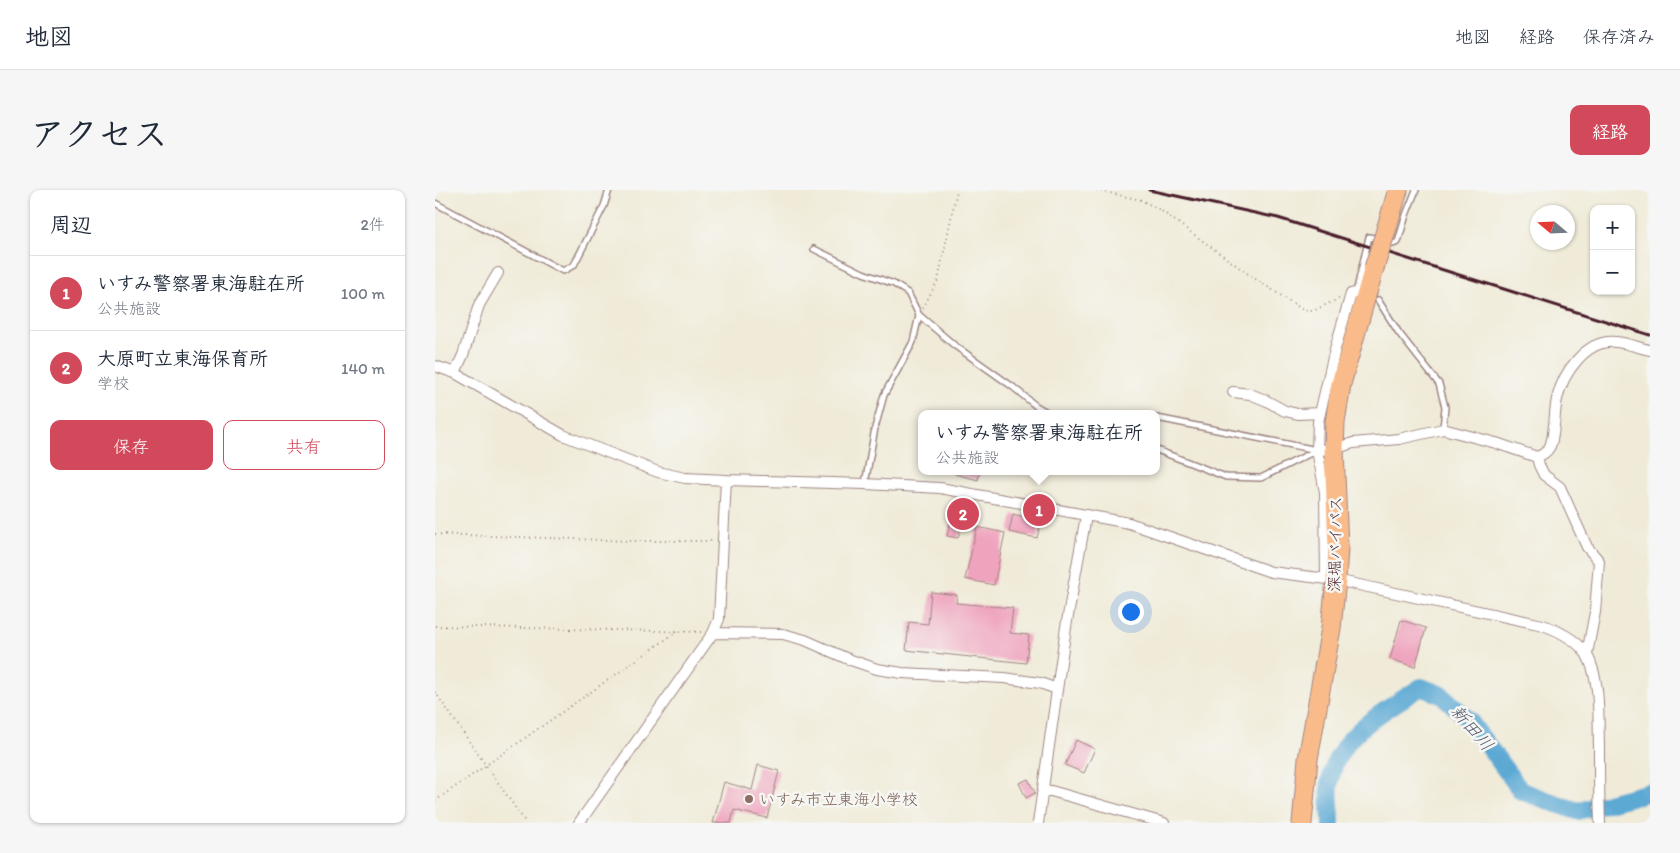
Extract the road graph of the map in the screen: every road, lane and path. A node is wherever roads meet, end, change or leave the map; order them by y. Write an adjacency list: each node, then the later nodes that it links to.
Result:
1 (609, 190): 6 (lane)
2 (957, 190): 12 (path)
3 (1096, 190): 10 (path)
4 (1398, 190): 7 (highway)
5 (1416, 190): 7 (lane)
6 (435, 203)
7 (1383, 240): 10 (lane); 21 (highway, 深堀バイパス, bridge)
8 (814, 249): 12 (lane)
9 (498, 273): 15 (street)
10 (1354, 293): 18 (street)
11 (1378, 300): 20 (lane)
12 (919, 315): 17 (lane); 25 (lane)
13 (1650, 350): 23 (street)
14 (435, 366): 15 (street)
15 (455, 373): 24 (street)
16 (1233, 392): 18 (street)
17 (1043, 410)
18 (1320, 413): 21 (street)
19 (1160, 419): 21 (lane)
20 (1443, 428): 21 (street); 23 (street)
21 (1326, 450): 22 (lane); 29 (highway, 深堀バイパス)
22 (1160, 451)
23 (1537, 457): 33 (street)
24 (726, 480): 25 (street); 28 (street)
25 (865, 484): 26 (street)
26 (1086, 516): 29 (street); 34 (street)
27 (435, 534): 28 (path)
28 (723, 542): 32 (street)
29 (1331, 580): 33 (street); 43 (highway, 深堀バイパス)
30 (435, 626): 31 (path)
31 (678, 631): 32 (path); 36 (path)
32 (713, 633): 34 (street); 40 (street)
33 (1587, 654): 44 (street)
34 (1057, 689): 37 (street)
35 (435, 692): 36 (path)
36 (486, 765): 38 (path); 39 (path)
37 (1044, 788): 41 (street); 42 (street)
38 (435, 801)
39 (527, 823)
40 (579, 823)
41 (1038, 823)
42 (1164, 823)
43 (1302, 823)
44 (1600, 823)

